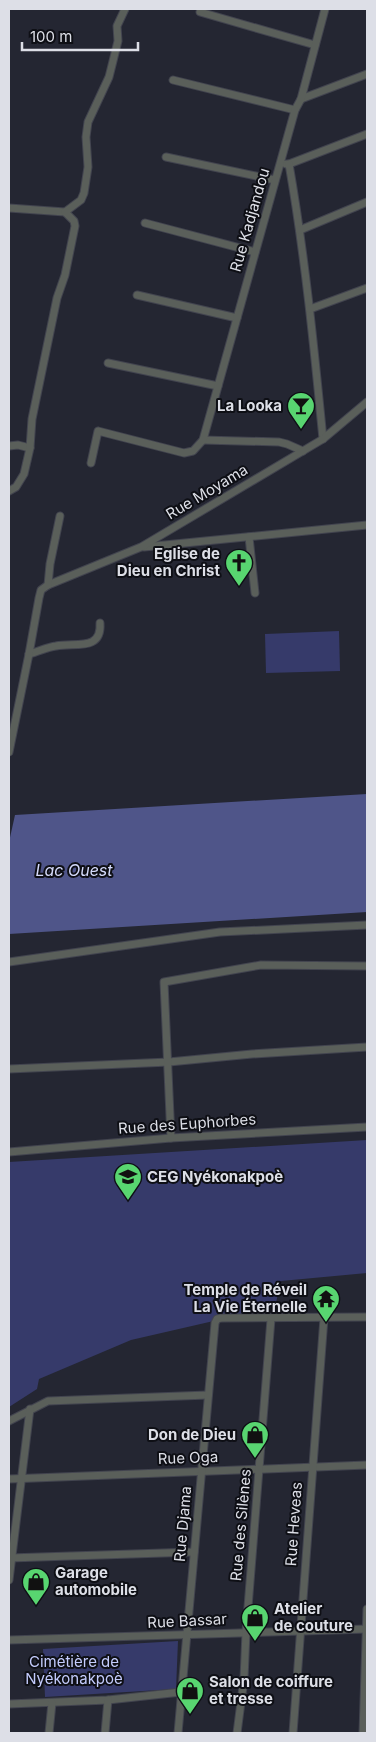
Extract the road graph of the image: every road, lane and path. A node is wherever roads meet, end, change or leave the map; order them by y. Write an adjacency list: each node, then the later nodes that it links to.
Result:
1 (125, 9): 17 (street)
2 (333, 9): 3 (street)
3 (325, 10): 5 (street, Rue Kadjandou)
4 (200, 12): 5 (street)
5 (315, 45): 8 (street, Rue Kadjandou)
6 (367, 74): 8 (street)
7 (173, 80): 9 (street)
8 (301, 99): 9 (street, Rue Kadjandou)
9 (294, 110): 12 (street, Rue Kadjandou)
10 (367, 134): 13 (street)
11 (166, 157): 14 (street)
12 (280, 164): 13 (street); 14 (street, Rue Kadjandou)
13 (289, 164): 19 (street)
14 (275, 180): 20 (street, Rue Kadjandou)
15 (367, 202): 19 (street)
16 (9, 208): 17 (street)
17 (65, 212): 31 (street)
18 (144, 223): 20 (street)
19 (300, 230): 23 (street)
20 (255, 252): 24 (street, Rue Kadjandou)
21 (367, 288): 23 (street)
22 (137, 295): 24 (street)
23 (310, 310): 28 (street)
24 (237, 318): 26 (street, Rue Kadjandou)
25 (108, 363): 26 (street)
26 (218, 386): 29 (street, Rue Kadjandou)
27 (367, 402): 28 (street, Rue Moyama)
28 (323, 439): 32 (street, Rue Moyama)
29 (203, 440): 32 (street); 33 (street)
30 (9, 446): 31 (street)
31 (30, 448): 34 (street)
32 (303, 451): 38 (street, Rue Moyama)
33 (91, 463)
34 (9, 491)
35 (60, 516): 39 (street)
36 (367, 525): 37 (street)
37 (249, 536): 38 (street); 40 (street)
38 (141, 547): 39 (street, Rue Moyama)
39 (48, 585): 42 (street)
40 (255, 593)
41 (100, 623): 42 (street)
42 (29, 654): 43 (street)
43 (9, 752)
44 (367, 925): 45 (street)
45 (9, 962)
46 (367, 966): 48 (street)
47 (367, 1047): 48 (street)
48 (169, 1062): 49 (street); 51 (street)
49 (9, 1069)
50 (367, 1127): 51 (street, Rue des Euphorbes)
51 (171, 1138): 52 (street, Rue des Euphorbes)
52 (9, 1152)
53 (367, 1317): 54 (street)
54 (324, 1318): 55 (street); 60 (street, Rue Heveas)
55 (272, 1319): 56 (street, Rue Djama); 61 (street, Rue des Silènes)
56 (208, 1395): 57 (street); 62 (street, Rue Djama)
57 (30, 1409): 58 (street); 63 (street)
58 (9, 1421)
59 (367, 1465): 60 (street, Rue Oga)
60 (312, 1467): 61 (street, Rue Oga); 70 (street, Rue Heveas)
61 (259, 1470): 62 (street, Rue Oga); 71 (street, Rue des Silènes)
62 (201, 1471): 63 (street, Rue Oga); 65 (street, Rue Djama)
63 (21, 1478): 64 (street, Rue Oga); 66 (street)
64 (9, 1479)
65 (194, 1552): 66 (street); 72 (street, Rue Djama)
66 (10, 1558): 67 (street)
67 (9, 1580)
68 (367, 1609): 69 (street)
69 (367, 1629): 70 (street, Rue Bassar); 83 (street)
70 (300, 1630): 71 (street, Rue Bassar); 82 (street, Rue Heveas)
71 (246, 1632): 72 (street, Rue Bassar); 81 (street, Rue des Silènes)
72 (186, 1635): 73 (street, Rue Bassar); 74 (street, Rue Djama)
73 (9, 1640)
74 (181, 1692): 75 (street); 80 (street, Rue Djama)
75 (108, 1700): 76 (street); 79 (street)
76 (52, 1703): 77 (street); 78 (street)
77 (9, 1704)
78 (49, 1733)
79 (105, 1733)
80 (178, 1733)
81 (237, 1733)
82 (293, 1733)
83 (363, 1733)

